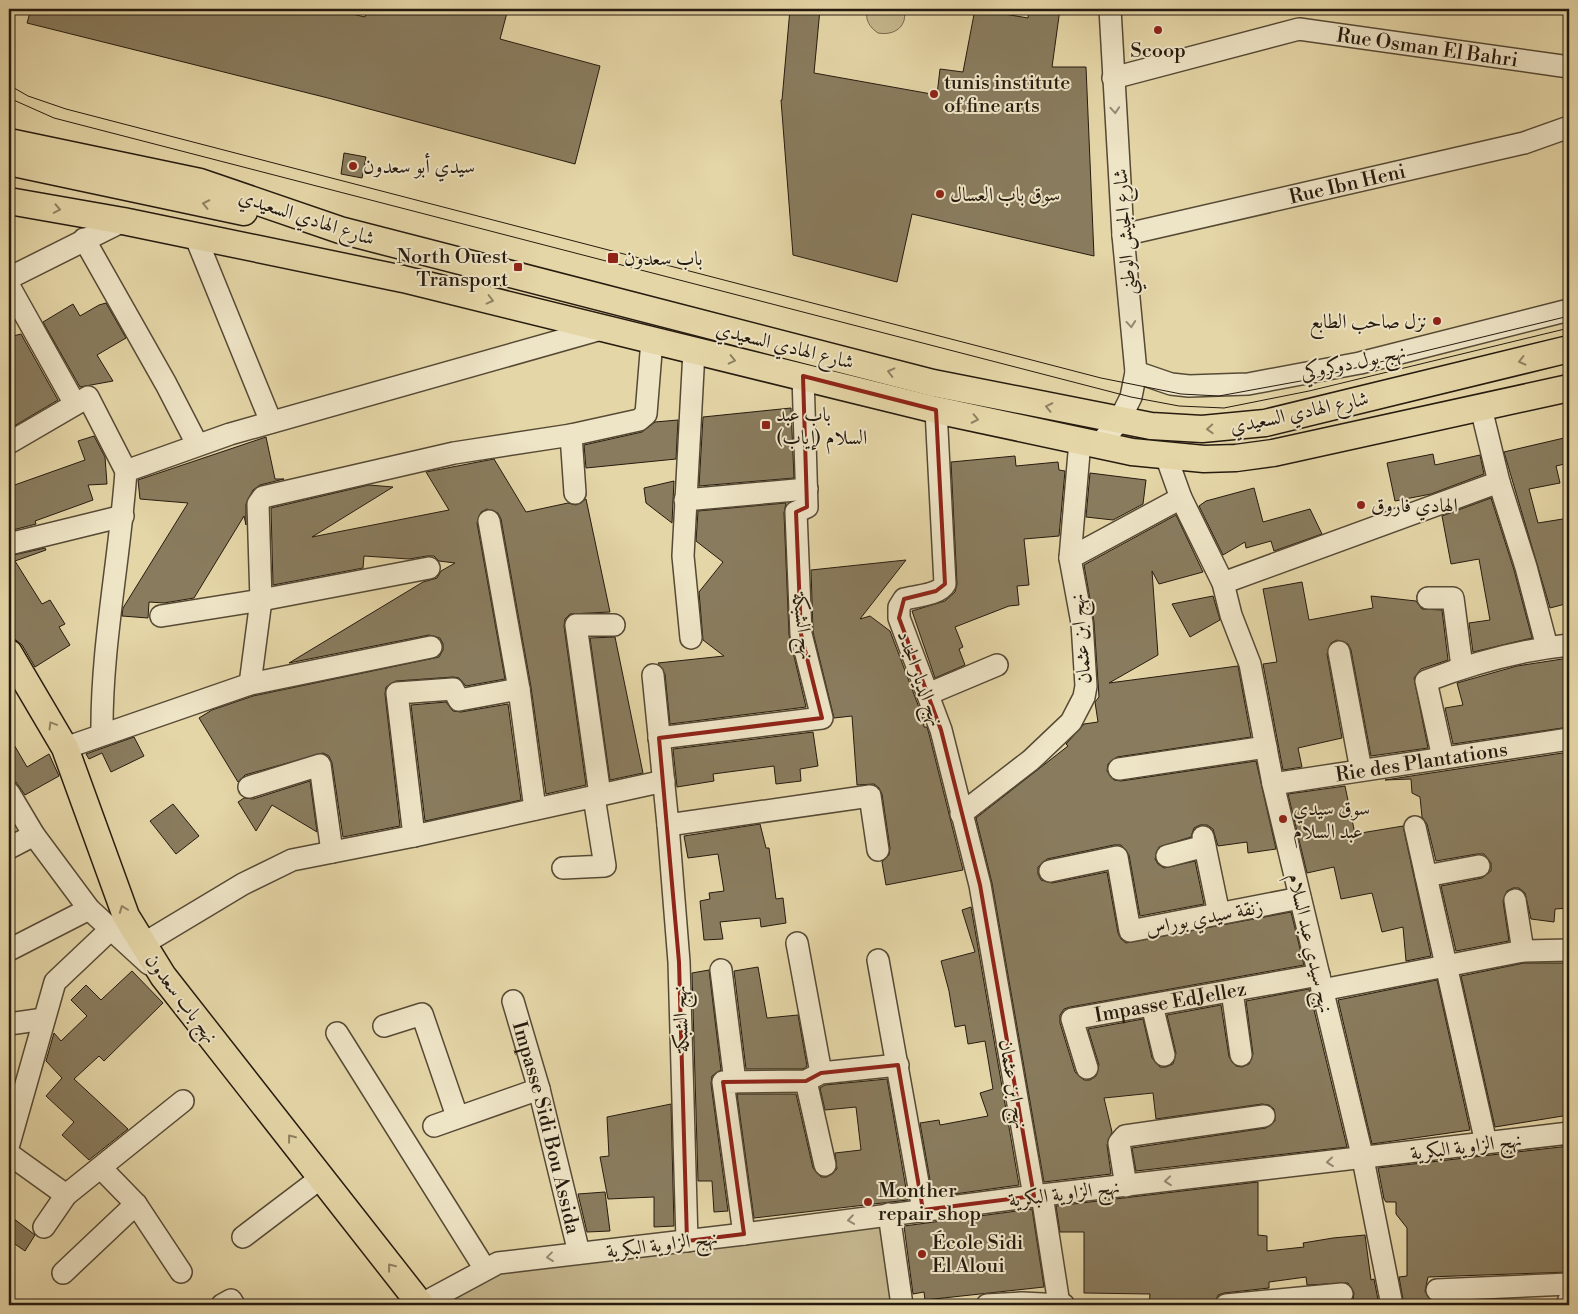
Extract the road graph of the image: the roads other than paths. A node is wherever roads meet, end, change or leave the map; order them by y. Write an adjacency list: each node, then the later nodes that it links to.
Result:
1 (1110, 9): 3 (street, شارع الجيش الوطني)
2 (1569, 67): 3 (street, Rue Osman El Bahri)
3 (1113, 78): 13 (street, شارع الجيش الوطني, one-way to 13)
4 (1569, 127): 13 (street, Rue Ibn Heni)
5 (9, 142): 12 (main road, شارع الهادي السعيدي)
6 (9, 162): 8 (main road)
7 (9, 169): 8 (main road)
8 (73, 175): 12 (main road, one-way to 8)
9 (9, 184): 17 (main road)
10 (9, 201): 11 (main road, شارع الهادي السعيدي, one-way to 11)
11 (122, 221): 14 (main road, شارع الهادي السعيدي); 15 (street)
12 (340, 230): 30 (main road, شارع الهادي السعيدي, one-way to 12)
13 (1123, 235): 24 (street, شارع الجيش الوطني, one-way to 24)
14 (196, 238): 17 (main road, شارع الهادي السعيدي); 31 (street)
15 (84, 239): 16 (street); 35 (street)
16 (9, 278)
17 (404, 279): 20 (main road, شارع الهادي السعيدي, one-way to 20)
18 (9, 286): 27 (street)
19 (1569, 310): 24 (street, نهج بول دوكروكي)
20 (605, 328): 21 (main road, شارع الهادي السعيدي); 31 (street)
21 (652, 340): 23 (main road, شارع الهادي السعيدي); 32 (street)
22 (1569, 349): 30 (main road, شارع الهادي السعيدي, one-way to 30)
23 (694, 351): 25 (main road, شارع الهادي السعيدي, one-way to 25); 42 (street)
24 (1136, 372): 30 (street, شارع الجيش الوطني)
25 (803, 376): 29 (main road, شارع الهادي السعيدي); 39 (street, نهج الشبكة)
26 (1569, 388): 28 (main road, شارع الهادي السعيدي)
27 (75, 404): 33 (street); 37 (street)
28 (1481, 408): 36 (main road, شارع الهادي السعيدي); 38 (street)
29 (936, 410): 34 (main road, شارع الهادي السعيدي, one-way to 34); 64 (street, نهج الديار الجدد)
30 (1119, 421): 34 (street, شارع الجيش الوطني)
31 (271, 422): 35 (street)
32 (571, 435): 40 (street); 50 (street)
33 (9, 443)
34 (1090, 443): 36 (main road, شارع الهادي السعيدي); 46 (street, نهج ابن عثمان)
35 (197, 444): 37 (street)
36 (1166, 456): 41 (street, نهج سيدي عبد السلام)
37 (126, 471): 43 (street)
38 (1499, 482): 48 (street); 56 (street)
39 (807, 489): 42 (street); 66 (street, نهج الشبكة)
40 (575, 493)
41 (1181, 498): 46 (street); 48 (street, نهج سيدي عبد السلام)
42 (685, 500): 53 (street)
43 (123, 516): 45 (street); 65 (street)
44 (490, 521): 63 (street)
45 (9, 544)
46 (1070, 558): 79 (street, نهج ابن عثمان)
47 (430, 568): 50 (street)
48 (1223, 583): 68 (street, نهج سيدي عبد السلام)
49 (1428, 598): 60 (street)
50 (261, 600): 51 (street); 62 (street)
51 (161, 616)
52 (614, 626): 77 (street)
53 (691, 638)
54 (1569, 644): 56 (street)
55 (431, 647): 62 (street)
56 (1547, 647): 60 (street)
57 (1339, 652): 72 (street)
58 (9, 653): 69 (main road, نهج باب سعدون, one-way to 58)
59 (997, 665): 64 (street)
60 (1462, 667): 70 (street)
61 (652, 675): 66 (street, نهج الشبكة)
62 (250, 684): 65 (street)
63 (519, 689): 78 (street); 83 (street)
64 (928, 694): 79 (street, نهج الديار الجدد)
65 (102, 734): 69 (street)
66 (659, 738): 73 (street, نهج الشبكة)
67 (1569, 738): 70 (street, Rie des Plantations)
68 (1266, 747): 71 (street); 74 (street, نهج سيدي عبد السلام)
69 (65, 748): 98 (main road, نهج باب سعدون, one-way to 69)
70 (1443, 758): 72 (street, Rie des Plantations)
71 (1119, 769)
72 (1361, 770): 74 (street, Rie des Plantations)
73 (664, 781): 77 (street); 80 (street, نهج الشبكة)
74 (1273, 784): 92 (street, نهج سيدي عبد السلام)
75 (249, 787): 86 (street)
76 (9, 793): 82 (street)
77 (597, 796): 78 (street); 89 (street)
78 (535, 810): 83 (street)
79 (961, 814): 105 (street, نهج الديار الجدد)
80 (668, 825): 85 (street); 144 (street, نهج الشبكة)
81 (1415, 827): 91 (street)
82 (34, 835): 84 (street); 94 (street)
83 (414, 836): 86 (street)
84 (9, 848)
85 (878, 850)
86 (332, 852): 98 (street)
87 (1167, 856): 95 (street)
88 (1479, 866): 91 (street)
89 (563, 868)
90 (1050, 871): 95 (street, زنقة سيدي بوراس)
91 (1426, 876): 103 (street)
92 (1300, 898): 95 (street, زنقة سيدي بوراس); 107 (street, نهج سيدي عبد السلام)
93 (1515, 900): 101 (street)
94 (88, 909): 96 (street); 99 (street)
95 (1219, 914)
96 (111, 929): 106 (street); 111 (street)
97 (797, 943): 119 (street)
98 (143, 944): 106 (main road, نهج باب سعدون)
99 (9, 950)
100 (1569, 950): 101 (street, Impasse EdJellez)
101 (1523, 951): 103 (street, Impasse EdJellez)
102 (878, 960): 117 (street)
103 (1446, 966): 107 (street, Impasse EdJellez); 128 (street)
104 (721, 970): 120 (street)
105 (995, 972): 137 (street, نهج ابن عثمان)
106 (163, 976): 134 (main road, نهج باب سعدون, one-way to 106)
107 (1320, 983): 108 (street, Impasse EdJellez); 131 (street, نهج سيدي عبد السلام)
108 (1232, 991): 110 (street, Impasse EdJellez); 116 (street)
109 (513, 1001): 121 (street, Impasse Sidi Bou Assida)
110 (1152, 1005): 115 (street); 118 (street, Impasse EdJellez)
111 (44, 1019): 112 (street); 125 (street)
112 (9, 1024)
113 (384, 1026): 123 (street)
114 (337, 1033): 146 (street)
115 (1164, 1055)
116 (1241, 1055)
117 (898, 1065): 119 (street); 139 (street)
118 (1087, 1068)
119 (814, 1077): 120 (street); 132 (street)
120 (735, 1082): 142 (street)
121 (539, 1088): 123 (street); 145 (street, Impasse Sidi Bou Assida)
122 (183, 1101): 133 (street)
123 (457, 1116): 126 (street)
124 (1264, 1116): 135 (street)
125 (13, 1117): 129 (street)
126 (434, 1126)
127 (1569, 1133): 128 (street, نهج الزاوية البكرية)
128 (1486, 1143): 131 (street, نهج الزاوية البكرية)
129 (9, 1144)
130 (9, 1154): 136 (street)
131 (1363, 1159): 135 (street, نهج الزاوية البكرية, one-way to 135); 160 (street, نهج سيدي عبد السلام)
132 (825, 1165)
133 (100, 1168): 136 (street); 138 (street)
134 (322, 1178): 143 (street); 155 (main road, نهج باب سعدون, one-way to 134)
135 (1126, 1186): 137 (street, نهج الزاوية البكرية)
136 (66, 1195): 141 (street)
137 (1038, 1195): 139 (street, نهج الزاوية البكرية); 158 (street, نهج ابن عثمان)
138 (136, 1204): 147 (street); 148 (street)
139 (923, 1210): 140 (street, نهج الزاوية البكرية)
140 (889, 1214): 142 (street, نهج الزاوية البكرية, one-way to 142); 156 (street)
141 (44, 1227)
142 (744, 1234): 144 (street, نهج الزاوية البكرية)
143 (243, 1237)
144 (687, 1241): 145 (street, نهج الزاوية البكرية)
145 (579, 1253): 146 (street, نهج الزاوية البكرية, one-way to 146)
146 (485, 1269): 155 (street, نهج الزاوية البكرية)
147 (181, 1272)
148 (63, 1273)
149 (1569, 1284): 150 (street)
150 (1437, 1290)
151 (1342, 1294): 159 (street)
152 (1569, 1300): 161 (street)
153 (222, 1305): 154 (street)
154 (234, 1305)
155 (420, 1305)
156 (902, 1305)
157 (987, 1305): 158 (street)
158 (1061, 1305)
159 (1226, 1305)
160 (1392, 1305)
161 (1567, 1305)

